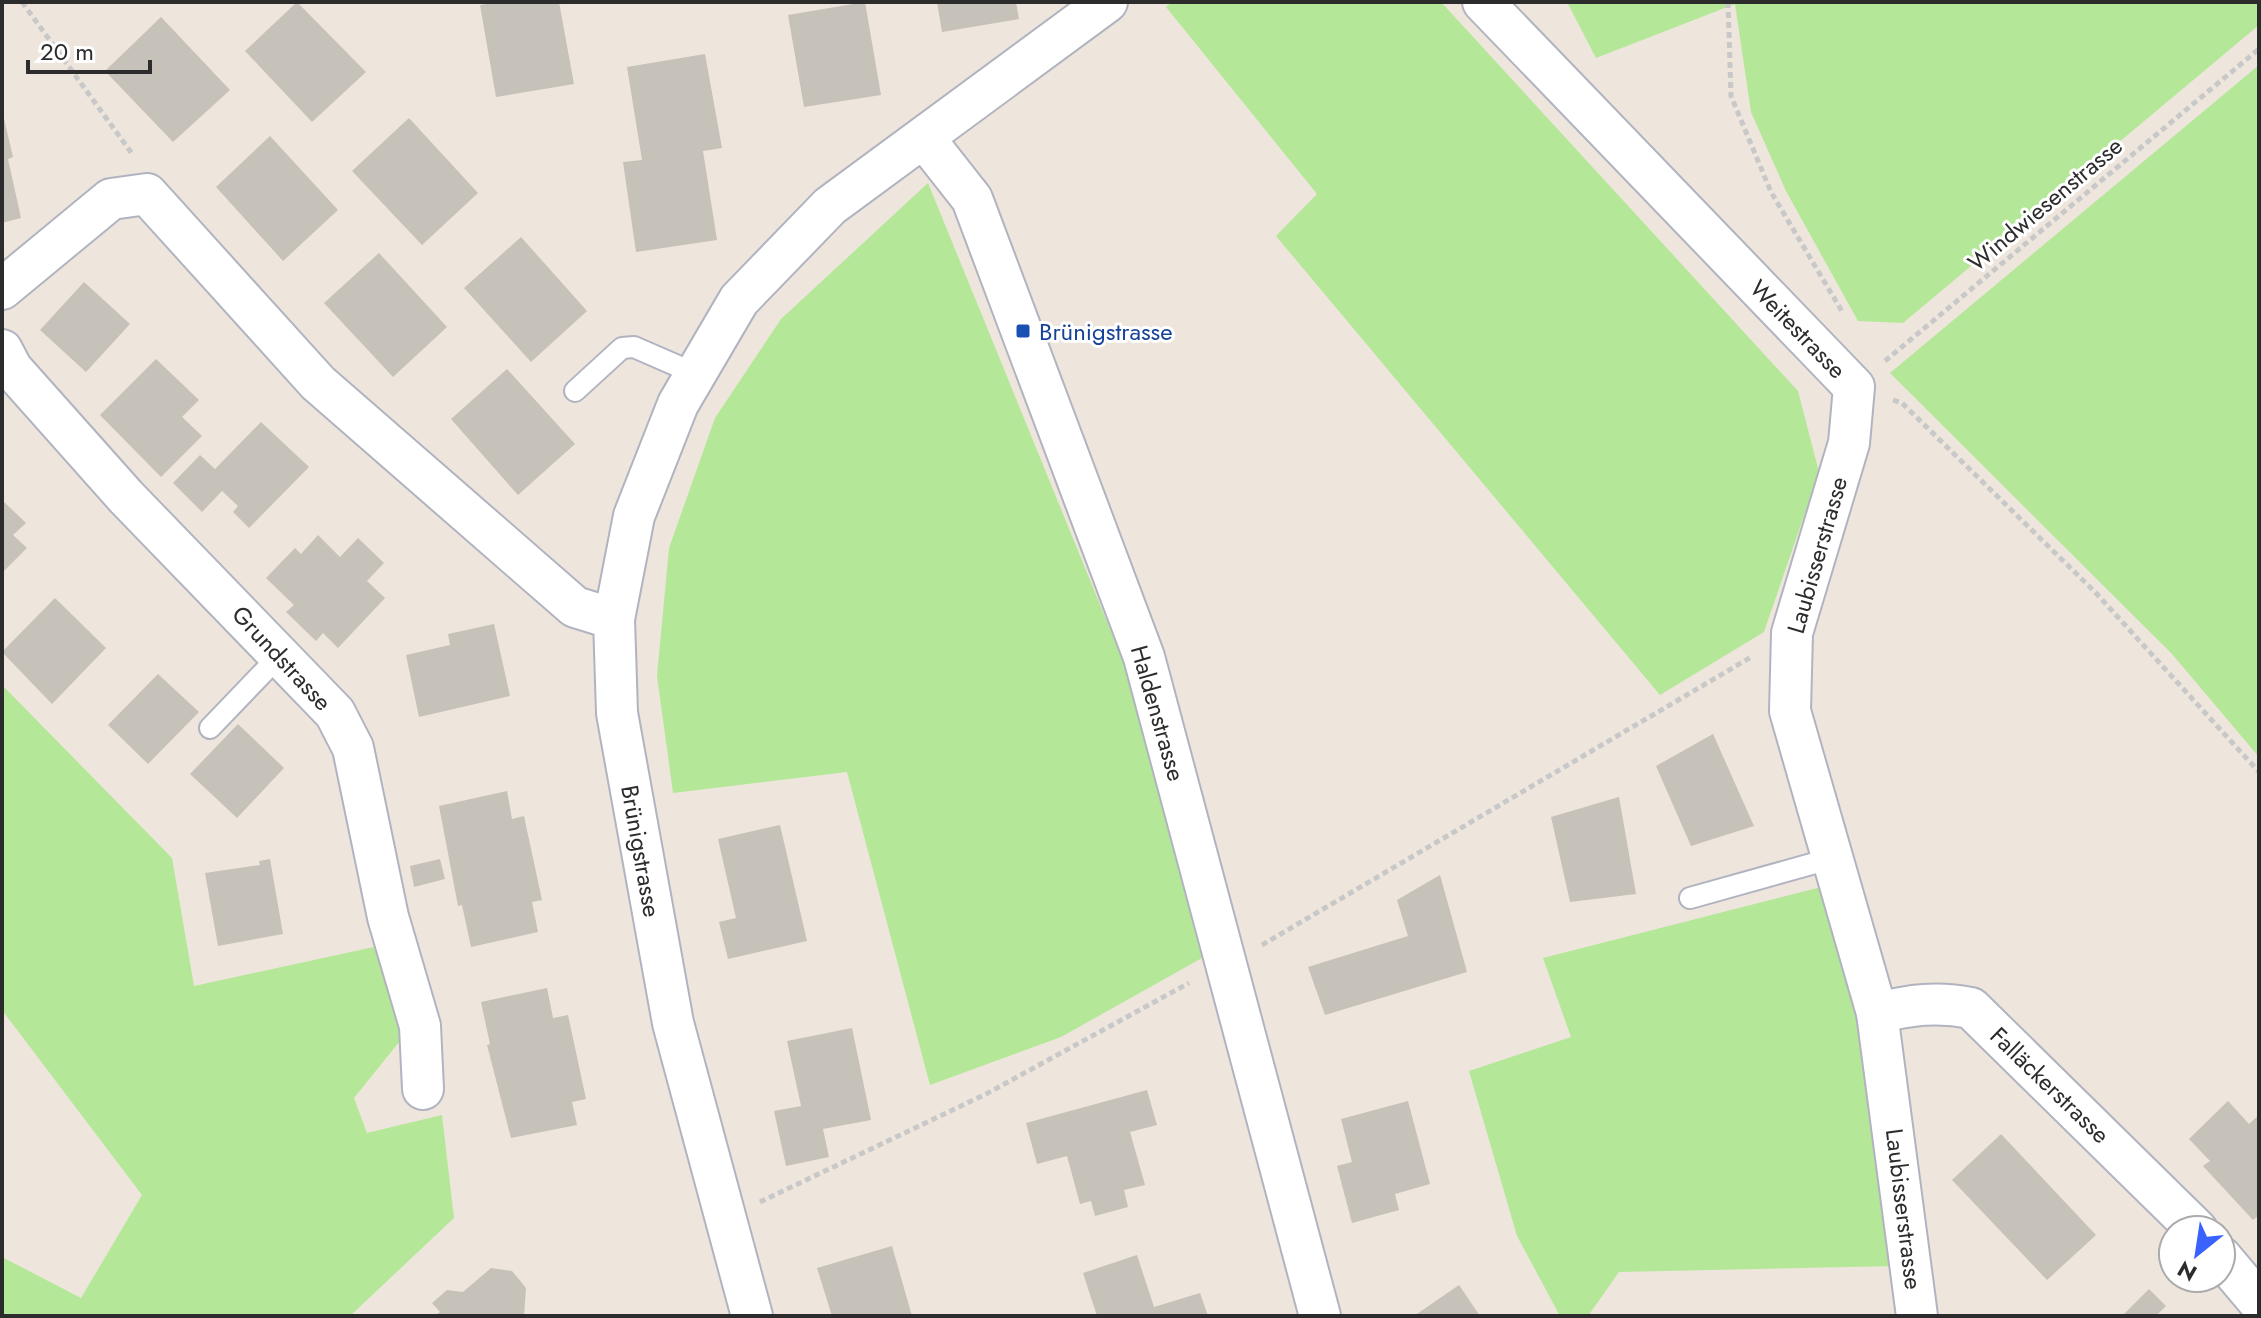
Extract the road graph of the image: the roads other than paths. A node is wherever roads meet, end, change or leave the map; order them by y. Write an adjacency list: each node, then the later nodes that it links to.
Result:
1 (1107, 2): 3 (street, Brünigstrasse)
2 (1483, 2): 7 (street, Weitestrasse)
3 (924, 138): 6 (street, Brünigstrasse); 20 (street, Haldenstrasse)
4 (2, 289): 9 (street)
5 (2, 350): 10 (street, Grundstrasse)
6 (696, 374): 8 (lane); 9 (street, Brünigstrasse)
7 (1854, 387): 12 (street, Laubisserstrasse)
8 (575, 391)
9 (614, 619): 19 (street, Brünigstrasse)
10 (281, 654): 11 (lane); 15 (street, Grundstrasse)
11 (210, 728)
12 (1833, 858): 13 (lane); 14 (street, Laubisserstrasse)
13 (1690, 898)
14 (1877, 1013): 16 (street, Falläckerstrasse); 21 (street, Laubisserstrasse)
15 (423, 1089)
16 (2181, 1214)
17 (2237, 1276): 18 (street)
18 (2259, 1302)
19 (752, 1316)
20 (1320, 1316)
21 (1917, 1316)

